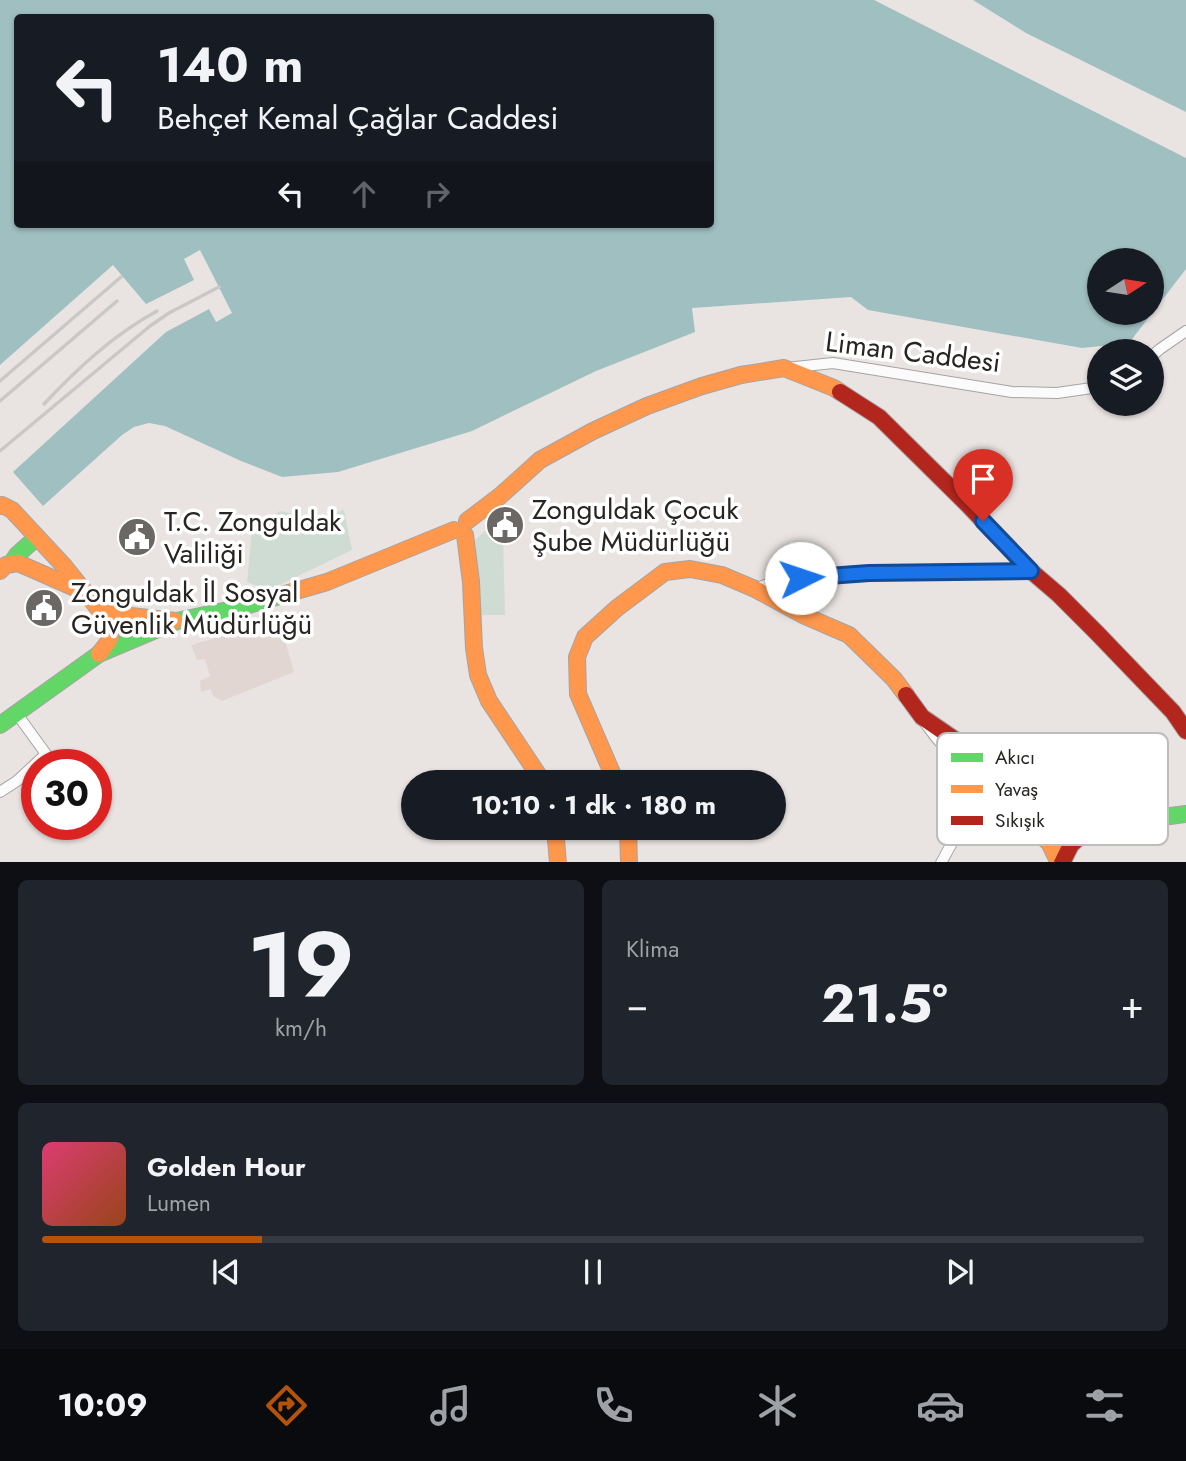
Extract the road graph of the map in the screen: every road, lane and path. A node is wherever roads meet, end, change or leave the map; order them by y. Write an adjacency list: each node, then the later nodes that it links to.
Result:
1 (1186, 331): 2 (street)
2 (1164, 346)
3 (784, 368): 4 (street, Liman Caddesi); 6 (main road, Liman Caddesi); 9 (main road)
4 (1087, 389)
5 (0, 506): 7 (main road)
6 (462, 529): 12 (main road, Liman Caddesi); 19 (main road)
7 (33, 533): 8 (main road); 11 (main road)
8 (6, 568): 11 (main road)
9 (1031, 571): 10 (street); 16 (main road)
10 (755, 589): 14 (main road); 20 (main road)
11 (84, 592): 12 (main road); 13 (main road)
12 (177, 621): 13 (main road)
13 (99, 654): 15 (main road)
14 (922, 717): 17 (main road); 18 (street)
15 (5, 719): 21 (street)
16 (1186, 731)
17 (945, 733)
18 (937, 741)
19 (535, 770)
20 (611, 770)
21 (0, 792)
22 (1186, 814): 23 (main road)
23 (1168, 816)
24 (556, 840): 29 (main road)
25 (628, 840): 30 (main road)
26 (951, 845): 31 (street)
27 (1049, 845): 32 (main road)
28 (1071, 845): 33 (main road)
29 (558, 862)
30 (629, 862)
31 (942, 862)
32 (1059, 862)
33 (1060, 862)

